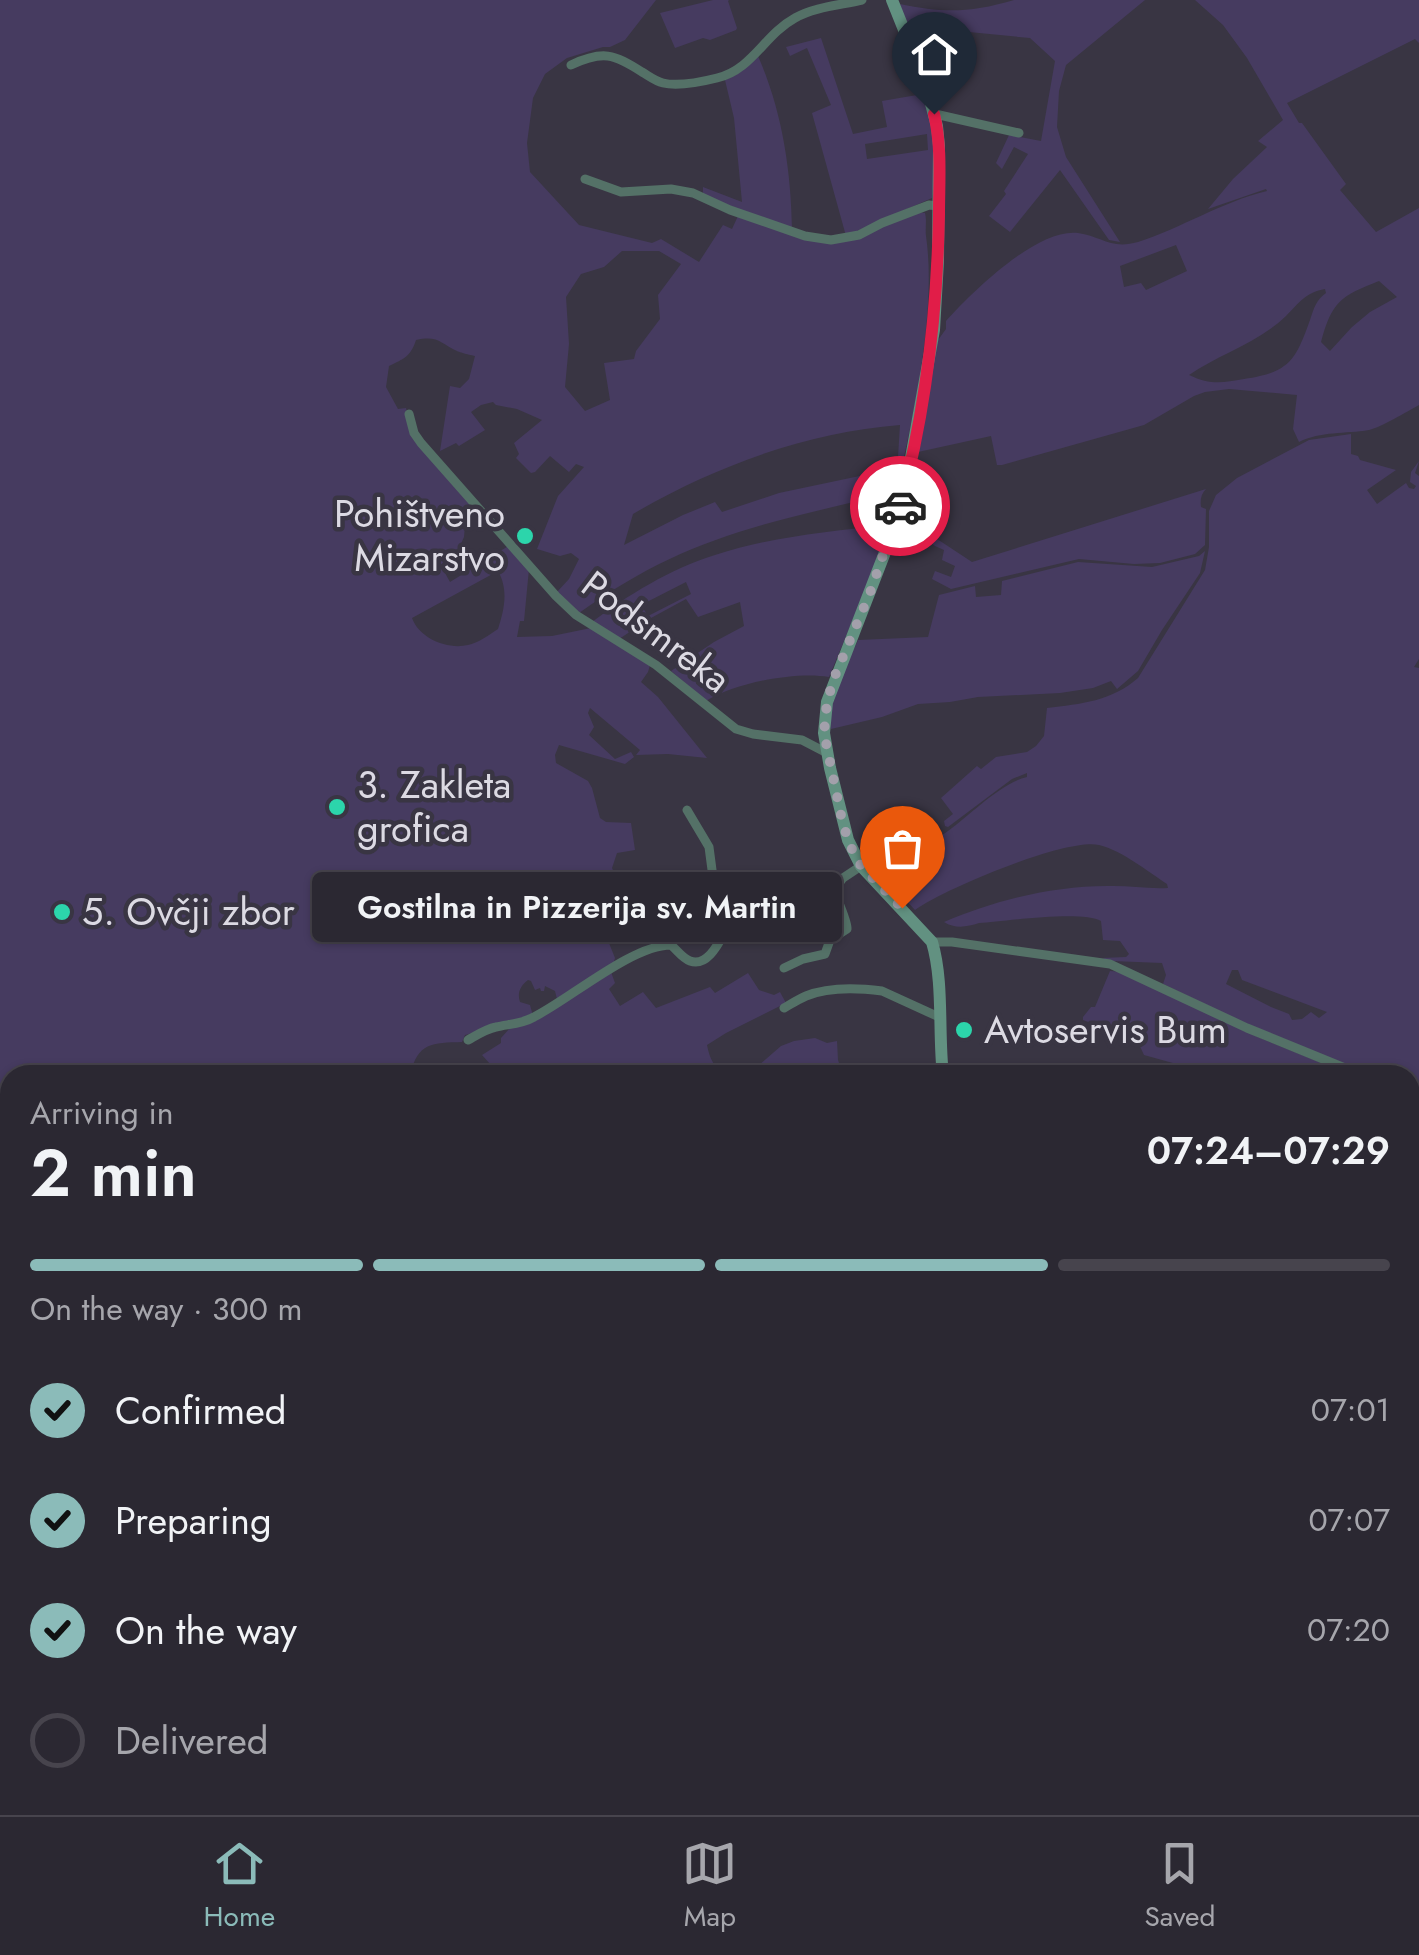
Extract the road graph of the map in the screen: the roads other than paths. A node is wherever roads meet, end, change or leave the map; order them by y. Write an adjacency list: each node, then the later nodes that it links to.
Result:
1 (862, 0): 3 (street)
2 (892, 0): 4 (street)
3 (571, 65)
4 (934, 114): 5 (street); 7 (street)
5 (1019, 134)
6 (585, 179): 7 (street)
7 (939, 206): 9 (street)
8 (410, 414): 9 (street, Podsmreka)
9 (827, 753): 11 (street)
10 (687, 810): 13 (street)
11 (861, 866): 12 (street); 14 (street)
12 (835, 891): 13 (street); 15 (street)
13 (729, 925): 18 (street)
14 (932, 942): 17 (street); 20 (street)
15 (784, 968)
16 (784, 1008): 17 (street)
17 (939, 1017): 19 (street)
18 (468, 1040)
19 (942, 1065)
20 (1338, 1065)

